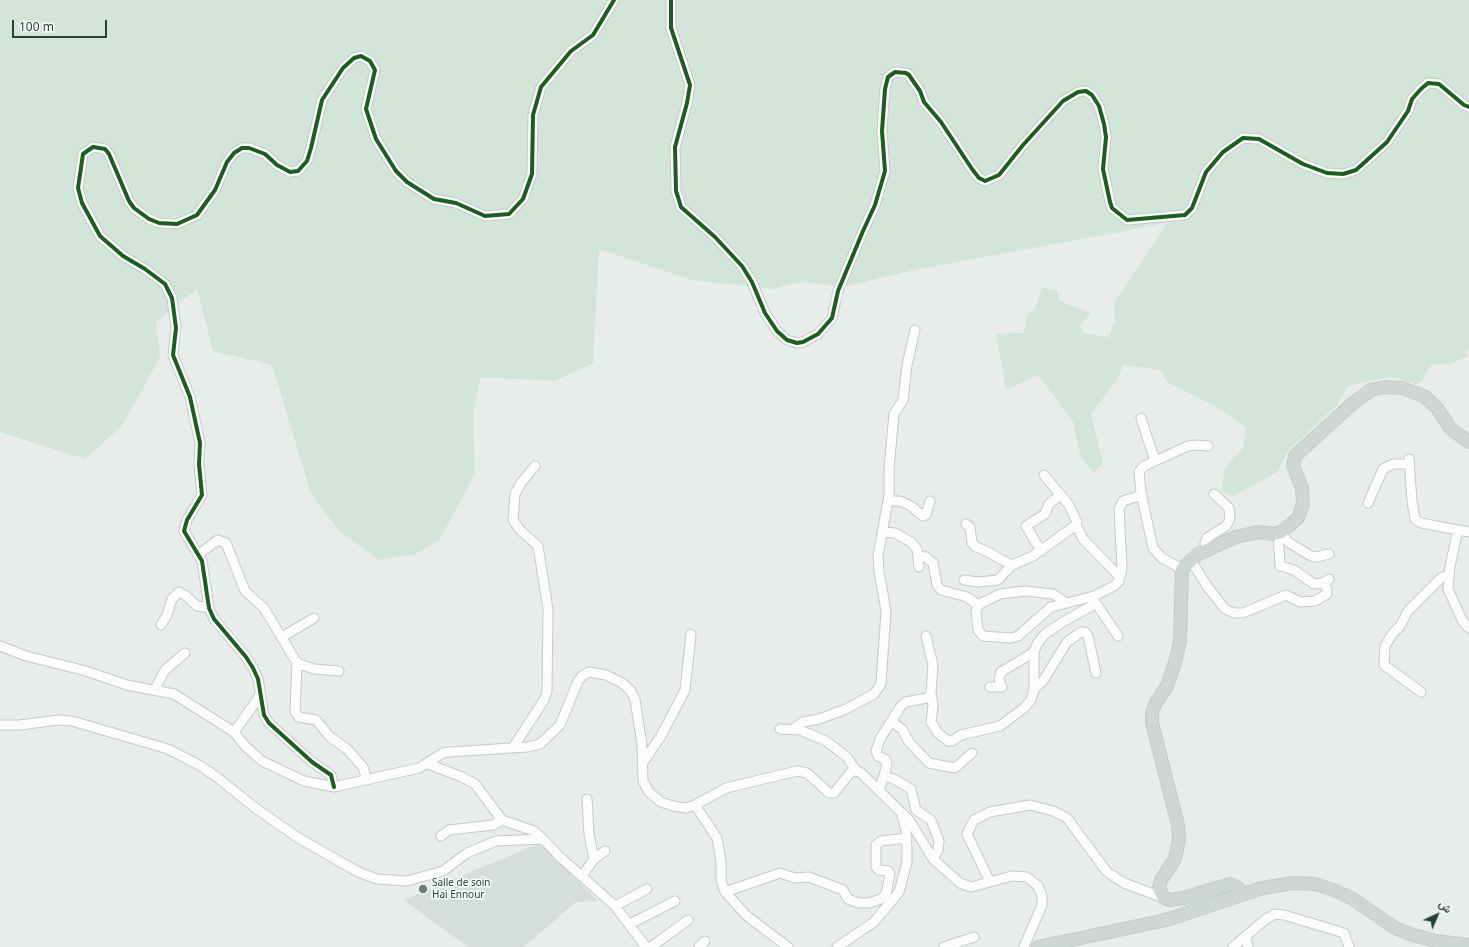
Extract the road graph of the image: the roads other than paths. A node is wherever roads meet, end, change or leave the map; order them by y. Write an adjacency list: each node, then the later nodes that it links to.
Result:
1 (614, 0): 25 (street)
2 (671, 0): 3 (street)
3 (1469, 107)
4 (915, 330): 14 (street)
5 (1141, 418): 8 (street)
6 (1469, 442): 22 (main road)
7 (1208, 446): 8 (street)
8 (1155, 461): 13 (street)
9 (535, 466): 65 (street)
10 (1044, 475): 12 (street)
11 (1214, 494): 23 (street)
12 (1060, 495): 18 (street); 24 (street)
13 (1142, 495): 31 (street); 33 (street)
14 (889, 501): 15 (street); 20 (street)
15 (930, 501)
16 (1368, 503): 19 (street)
17 (966, 524): 29 (street)
18 (1076, 525): 24 (street); 33 (street)
19 (1458, 530): 21 (street); 32 (street)
20 (882, 532): 27 (street); 63 (street)
21 (1469, 532)
22 (1279, 533): 23 (main road); 26 (street); 28 (street)
23 (1206, 550): 28 (main road)
24 (1041, 551): 29 (street)
25 (199, 554): 40 (street); 47 (street)
26 (1329, 554)
27 (918, 556): 30 (street); 39 (street)
28 (1190, 559): 31 (main road)
29 (1012, 564): 35 (street)
30 (919, 567)
31 (1182, 568): 89 (main road)
32 (1449, 576): 43 (street); 57 (street)
33 (1120, 577): 37 (street)
34 (964, 580): 35 (street)
35 (998, 580): 36 (street)
36 (1000, 594): 38 (street); 39 (street)
37 (1093, 600): 38 (street); 46 (street); 49 (street)
38 (1067, 603): 39 (street)
39 (978, 605)
40 (209, 608): 42 (street); 58 (street)
41 (314, 618): 47 (street)
42 (161, 625)
43 (1469, 628)
44 (691, 634): 68 (street)
45 (926, 636): 59 (street)
46 (1118, 636)
47 (282, 637): 51 (street)
48 (0, 646): 55 (street)
49 (1034, 652): 54 (street); 56 (street)
50 (185, 653): 55 (street)
51 (297, 663): 52 (street); 71 (street)
52 (339, 672)
53 (1096, 673): 56 (street)
54 (990, 687)
55 (155, 689): 64 (street)
56 (1034, 689): 59 (street)
57 (1421, 692)
58 (260, 693): 64 (street); 72 (street)
59 (931, 693): 60 (street)
60 (892, 722): 66 (street); 70 (street)
61 (0, 725): 80 (street)
62 (780, 729): 63 (street)
63 (793, 729): 69 (street)
64 (234, 732): 72 (street)
65 (514, 746): 67 (street); 68 (street)
66 (972, 752)
67 (428, 764): 71 (street); 77 (street)
68 (642, 764): 75 (street)
69 (856, 771): 73 (street); 75 (street)
70 (884, 776): 73 (street); 83 (street)
71 (367, 780): 72 (street)
72 (334, 787)
73 (880, 791): 76 (street)
74 (587, 799): 82 (street)
75 (695, 805): 87 (street)
76 (902, 813): 79 (street); 83 (street)
77 (502, 820): 78 (street); 80 (street)
78 (441, 836)
79 (907, 838): 87 (street); 100 (street)
80 (543, 839): 84 (street)
81 (605, 850): 82 (street)
82 (594, 859): 84 (street)
83 (933, 859): 85 (street)
84 (582, 876): 91 (street)
85 (990, 882): 89 (street); 102 (street)
86 (647, 889): 91 (street)
87 (725, 892): 99 (street)
88 (1241, 894): 89 (main road); 96 (main road); 103 (main road)
89 (1164, 898)
90 (675, 901): 93 (street)
91 (615, 906): 93 (street)
92 (688, 920): 98 (street)
93 (630, 924): 97 (street)
94 (1246, 936): 104 (street); 105 (street); 106 (street)
95 (974, 937): 101 (street)
96 (1469, 945)
97 (646, 947)
98 (651, 947)
99 (788, 947)
100 (837, 947)
101 (944, 947)
102 (1024, 947)
103 (1038, 947)
104 (1233, 947)
105 (1248, 947)
106 (1349, 947)

